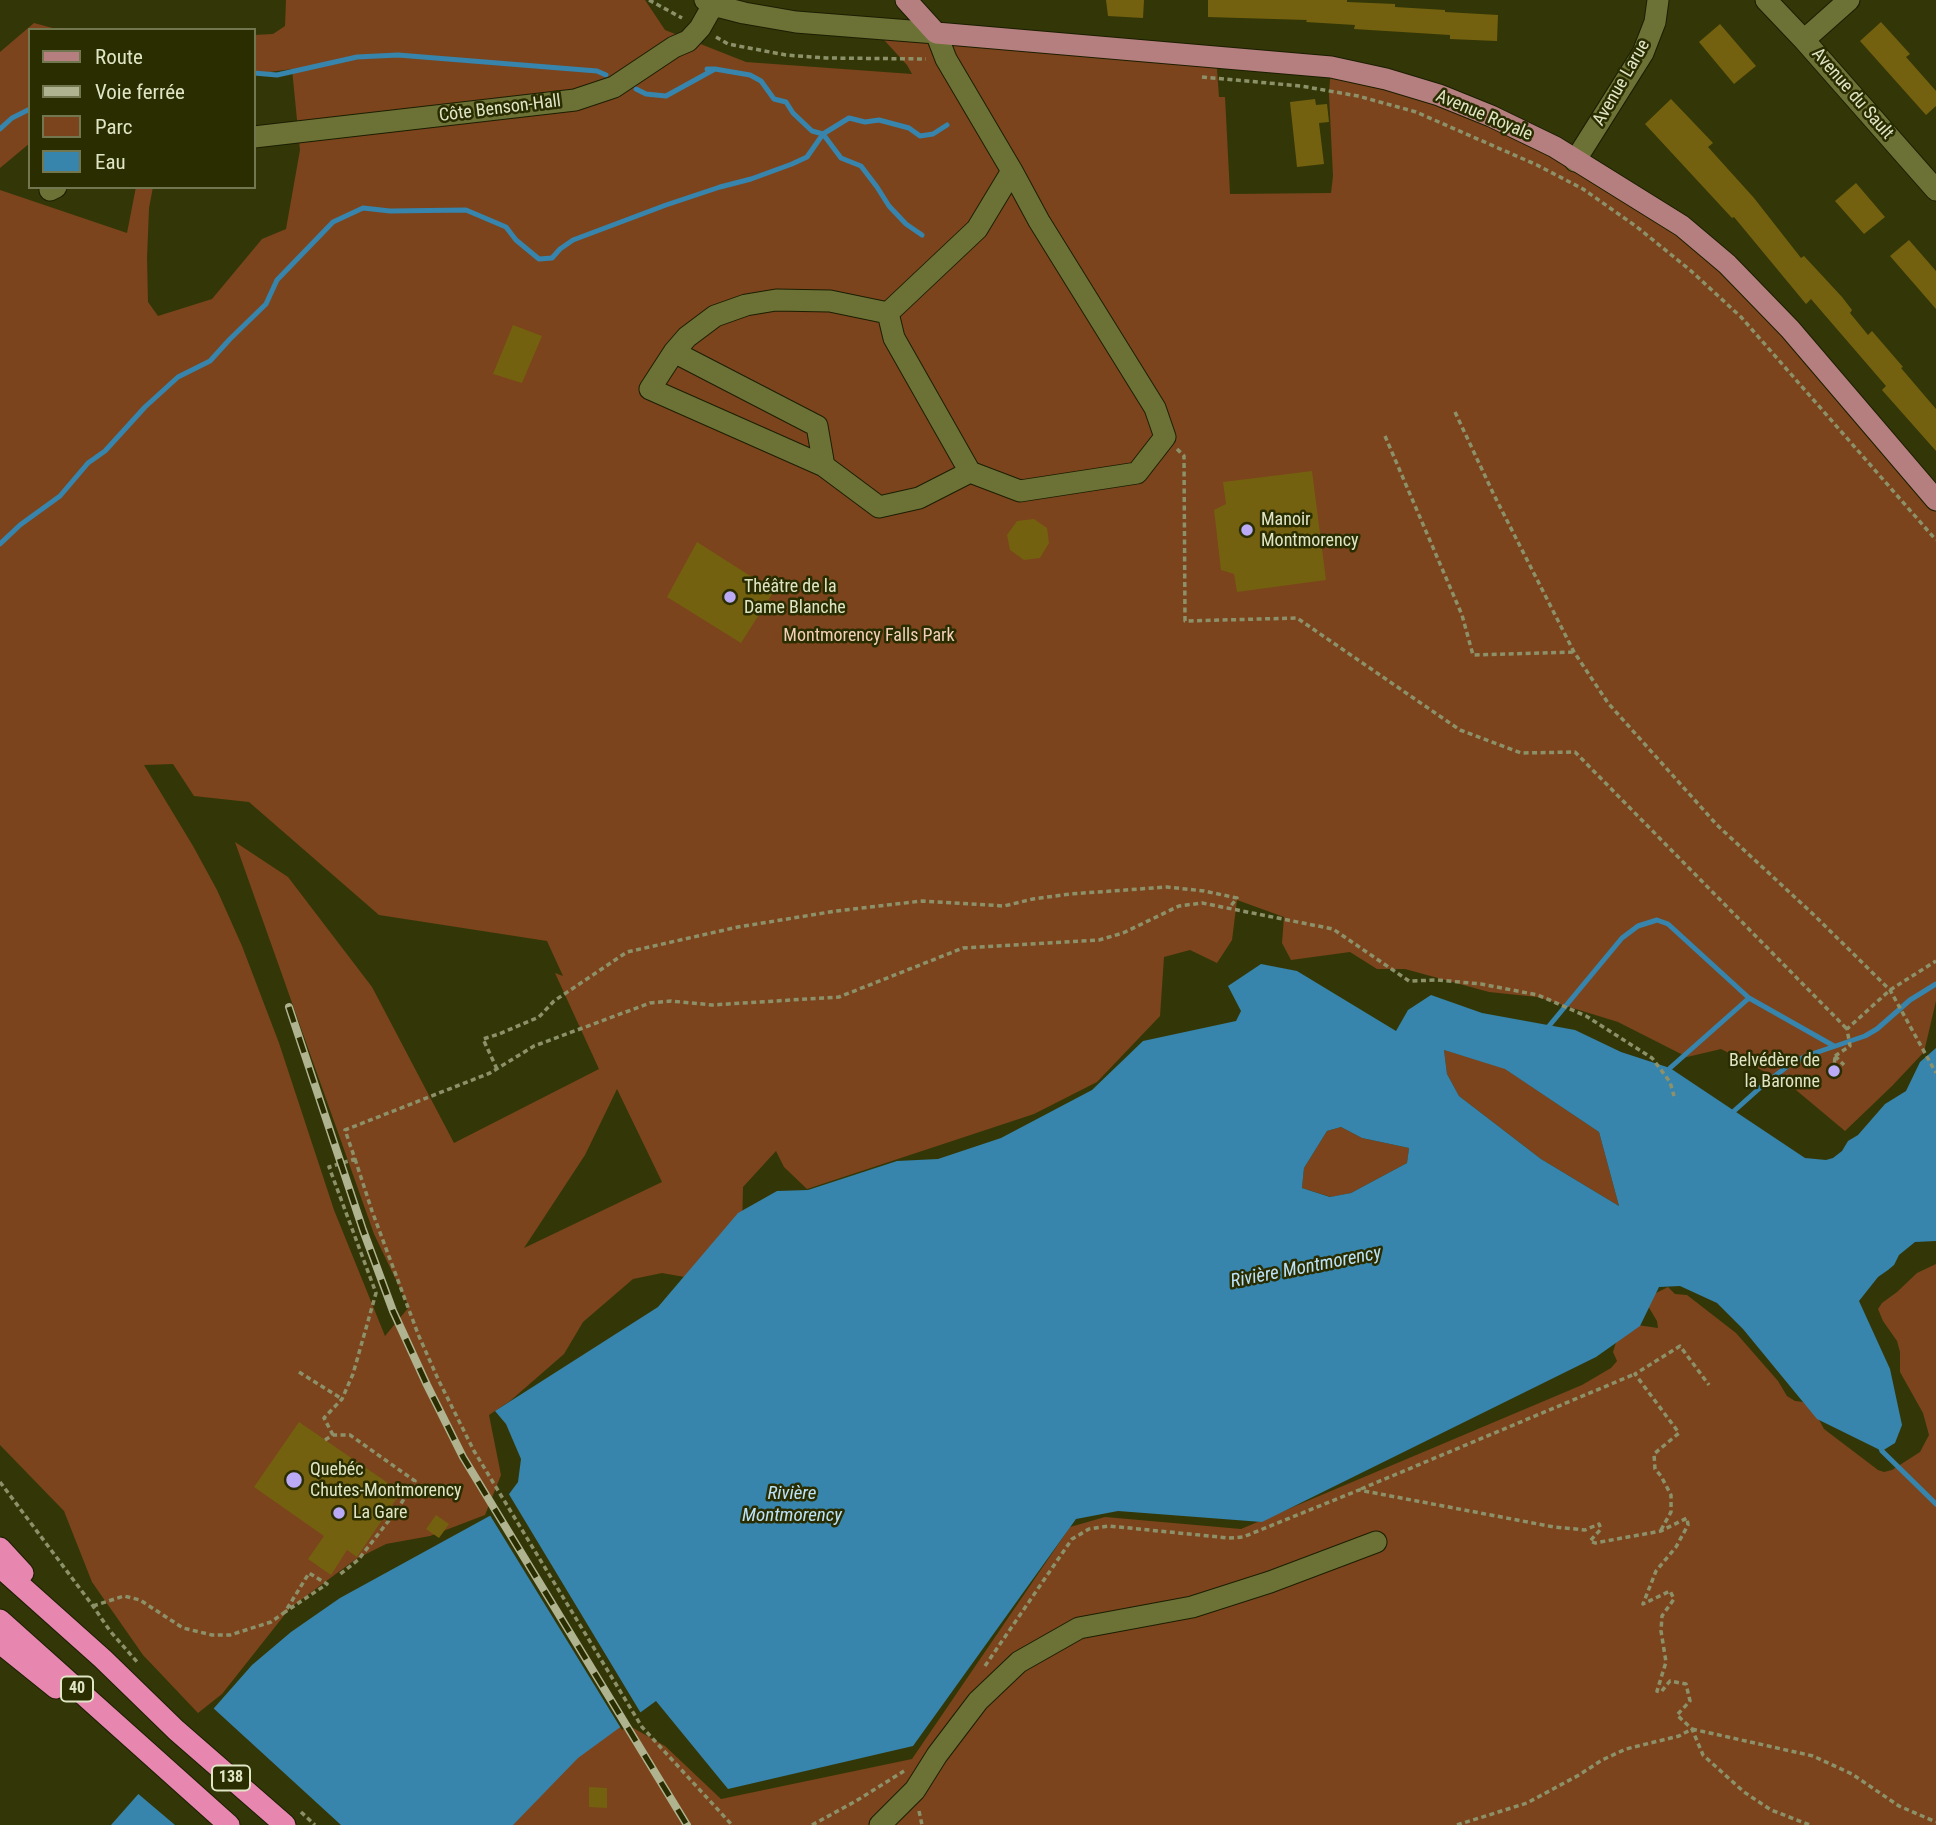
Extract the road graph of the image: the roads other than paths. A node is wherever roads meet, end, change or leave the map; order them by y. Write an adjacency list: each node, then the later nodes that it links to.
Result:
1 (906, 0): 6 (main road)
2 (1658, 0): 9 (street, Avenue Larue)
3 (1766, 0): 7 (street, Avenue du Sault)
4 (1849, 0): 7 (street)
5 (709, 3): 6 (street); 8 (street, Côte Benson-Hall)
6 (936, 33): 9 (main road, Avenue Royale); 10 (street)
7 (1804, 40): 11 (street, Avenue du Sault)
8 (256, 137)
9 (1575, 161): 16 (main road, Avenue Royale)
10 (1012, 172): 12 (street); 15 (street)
11 (1935, 188)
12 (888, 313): 13 (street); 15 (street)
13 (674, 352): 14 (street); 14 (street)
14 (824, 466): 15 (street)
15 (970, 472)
16 (1936, 500)
17 (1376, 1542): 26 (street)
18 (0, 1548): 22 (highway)
19 (0, 1567): 22 (highway, 40)
20 (0, 1620): 23 (highway, 40)
21 (0, 1643): 23 (highway)
22 (103, 1659): 25 (highway, 138)
23 (154, 1758): 24 (highway, 138)
24 (229, 1825)
25 (285, 1825)
26 (880, 1825)

